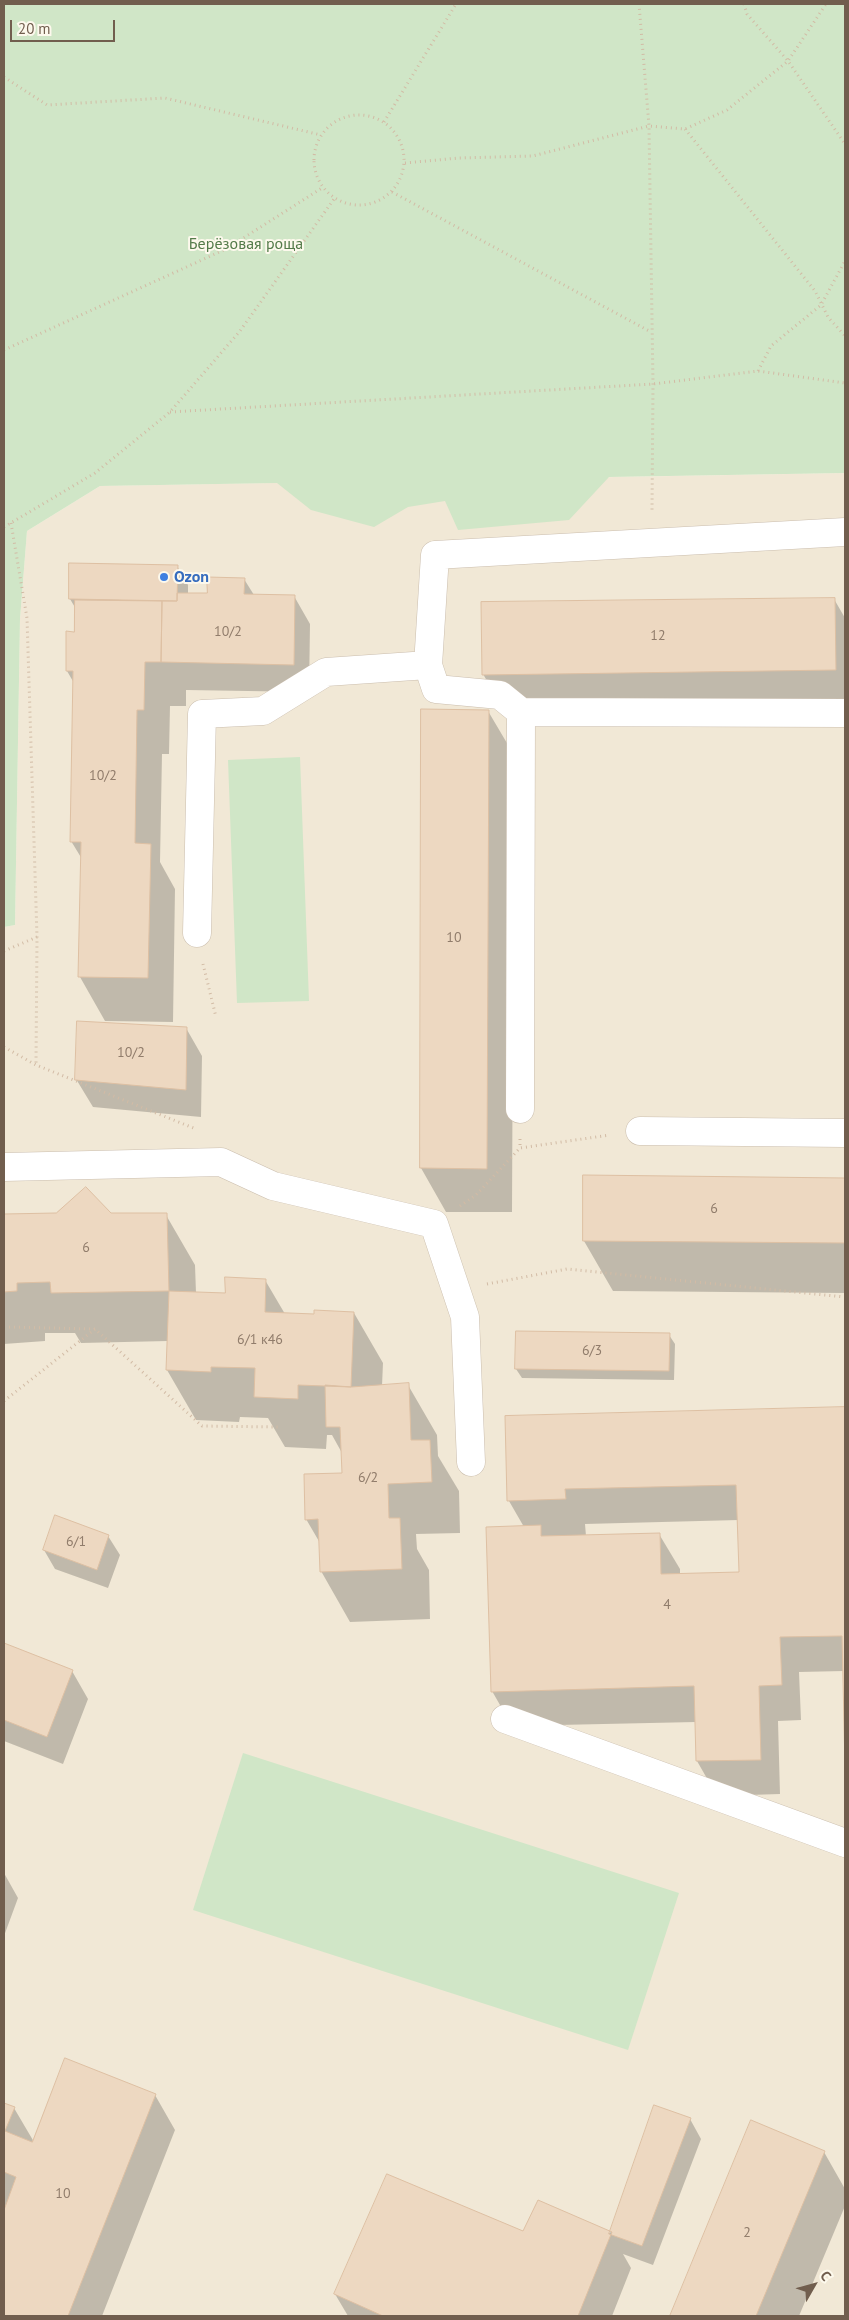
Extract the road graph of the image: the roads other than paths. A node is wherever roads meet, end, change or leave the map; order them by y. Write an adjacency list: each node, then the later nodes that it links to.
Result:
1 (845, 532): 2 (lane)
2 (428, 665): 3 (lane); 5 (lane)
3 (521, 712): 4 (lane); 6 (lane)
4 (845, 713)
5 (197, 933)
6 (520, 1109)
7 (640, 1131): 8 (lane)
8 (845, 1133)
9 (4, 1167): 10 (lane)
10 (471, 1462)
11 (505, 1719): 12 (lane)
12 (845, 1843)

